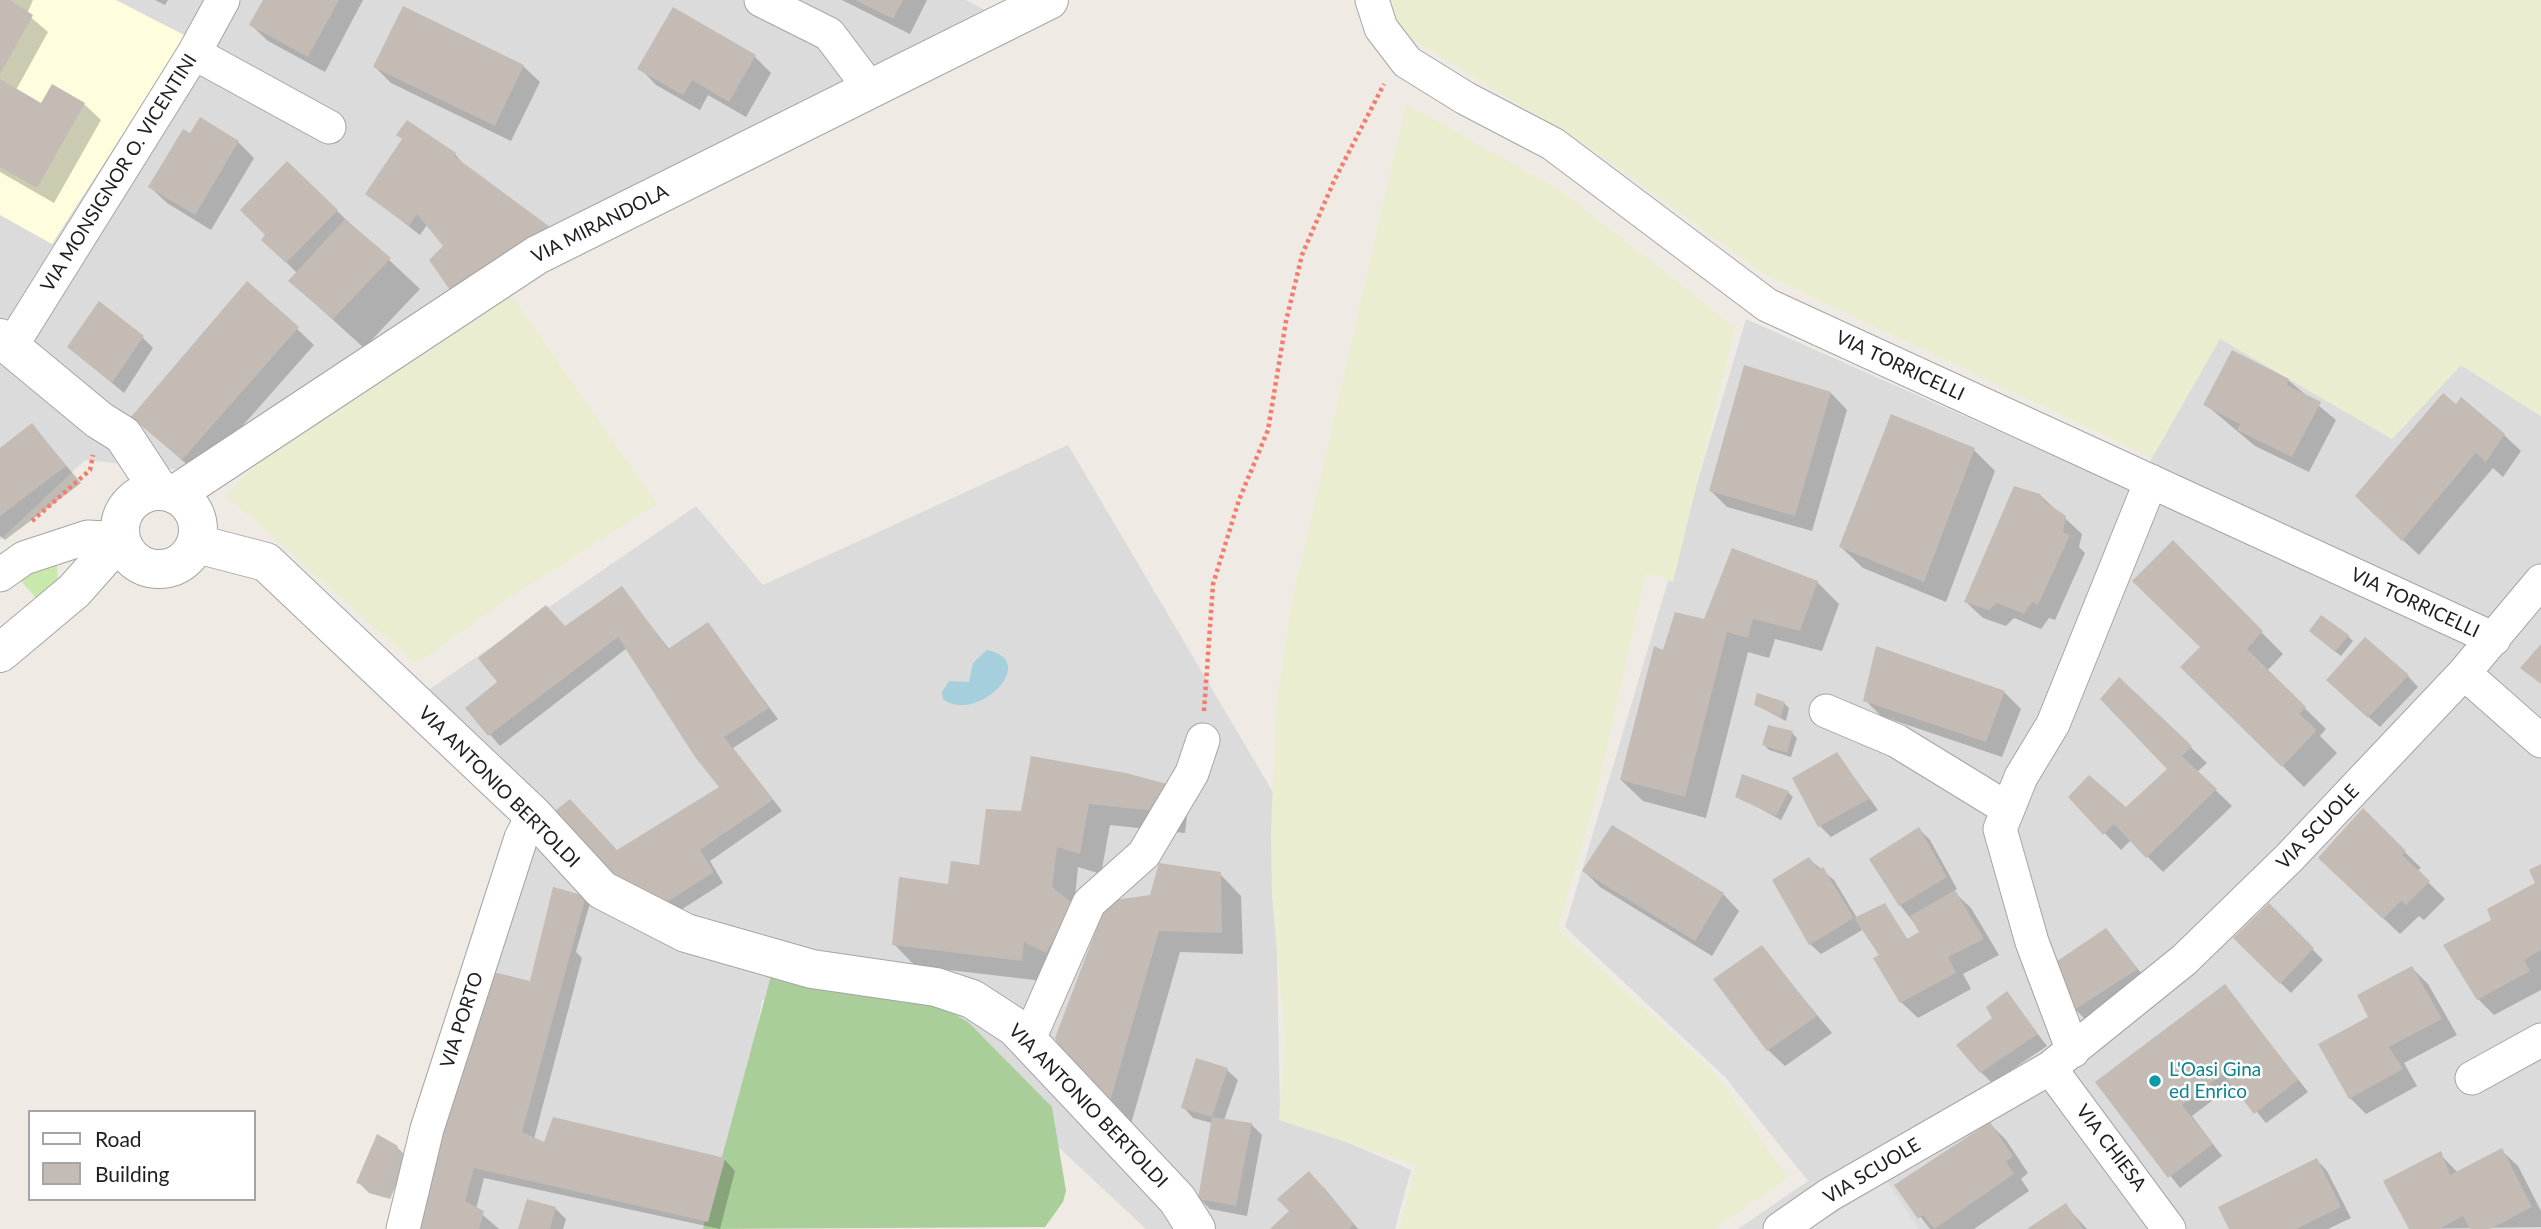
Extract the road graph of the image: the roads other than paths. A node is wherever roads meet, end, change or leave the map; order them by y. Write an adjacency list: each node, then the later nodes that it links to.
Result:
1 (223, 0): 5 (street, VIA MONSIGNOR O. VICENTINI)
2 (761, 0): 6 (street)
3 (1049, 0): 6 (street, VIA MIRANDOLA)
4 (1372, 0): 10 (street, VIA TORRICELLI)
5 (194, 53): 7 (street); 8 (street, VIA MONSIGNOR O. VICENTINI)
6 (869, 87): 11 (street, VIA MIRANDOLA)
7 (329, 127)
8 (6, 342): 9 (street)
9 (97, 433): 11 (street); 12 (street)
10 (2151, 481): 16 (street, VIA TORRICELLI); 22 (street)
11 (168, 492): 12 (street); 13 (street)
12 (128, 539): 13 (street); 14 (street); 17 (street)
13 (197, 544): 23 (street, VIA ANTONIO BERTOLDI)
14 (0, 575)
15 (2541, 580): 16 (street, VIA SCUOLE)
16 (2494, 639): 18 (street, VIA SCUOLE)
17 (0, 653)
18 (2464, 673): 21 (street); 26 (street, VIA SCUOLE)
19 (1826, 711): 22 (street)
20 (1203, 740): 25 (street)
21 (2541, 741)
22 (2008, 809): 26 (street)
23 (533, 815): 25 (street, VIA ANTONIO BERTOLDI); 28 (street, VIA PORTO)
24 (2541, 1040): 27 (street)
25 (1028, 1041): 29 (street, VIA ANTONIO BERTOLDI)
26 (2062, 1059): 30 (street, VIA SCUOLE); 31 (street, VIA CHIESA)
27 (2472, 1078)
28 (402, 1229)
29 (1196, 1229)
30 (1780, 1229)
31 (2169, 1229)

